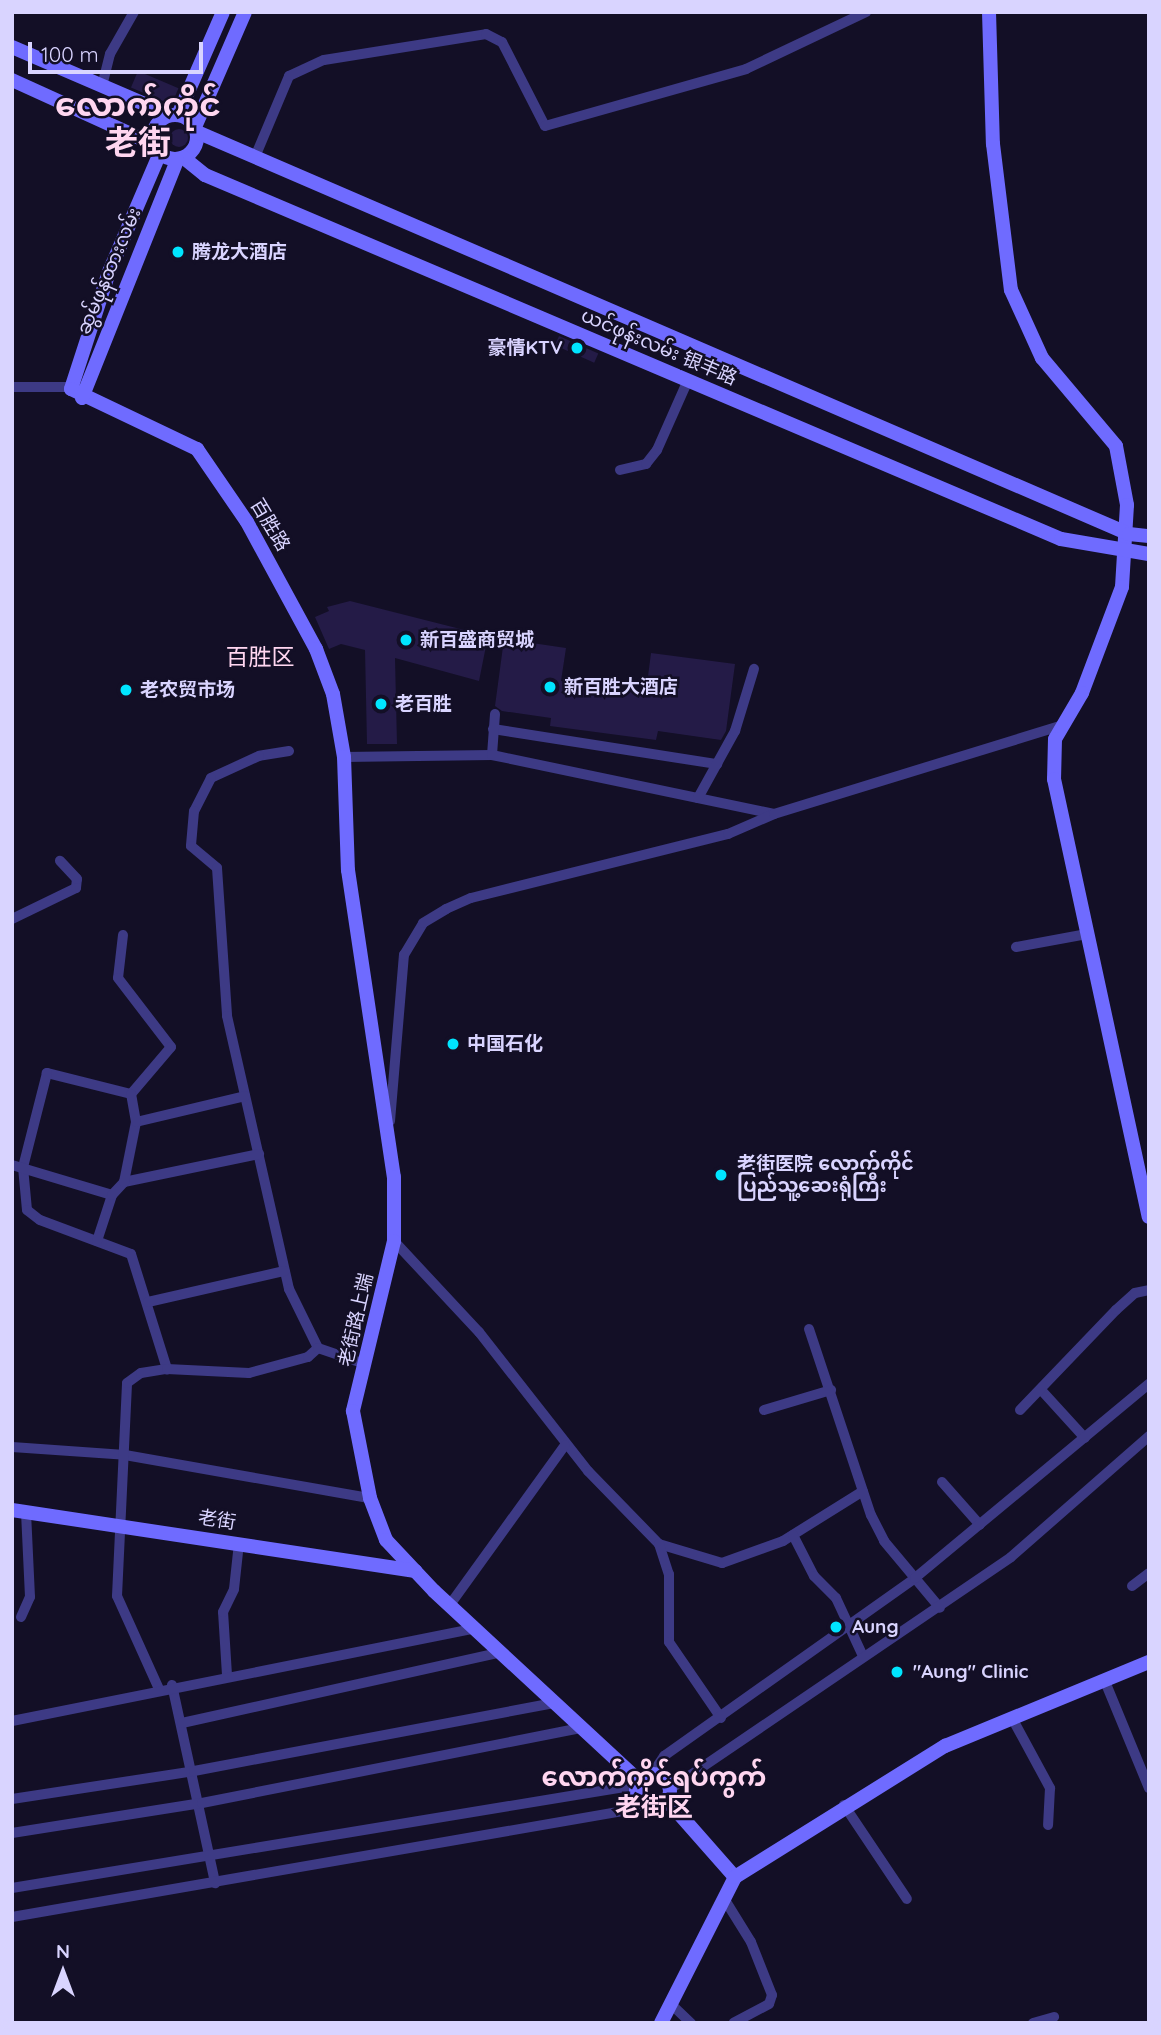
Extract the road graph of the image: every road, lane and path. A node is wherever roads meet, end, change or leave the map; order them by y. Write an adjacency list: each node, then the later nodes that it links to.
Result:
1 (134, 12): 8 (street)
2 (223, 12): 9 (main road)
3 (245, 12): 10 (main road)
4 (866, 12): 12 (street)
5 (989, 12): 18 (main road)
6 (12, 47): 8 (main road)
7 (12, 80): 11 (main road)
8 (102, 86): 9 (main road)
9 (174, 115): 10 (main road); 11 (main road)
10 (196, 130): 12 (main road, ယင်ဖုန်းလမ်း 银丰路); 13 (main road)
11 (157, 148): 13 (main road); 16 (main road, ဆွမ်ဖုန်ထားလမ်း)
12 (255, 157): 18 (main road, ယင်ဖုန်းလမ်း 银丰路)
13 (180, 158): 14 (main road, ယင်ဖုန်းလမ်း 银丰路); 16 (main road, ဆွမ်ဖုန်ထားလမ်း)
14 (688, 380): 17 (street); 20 (main road, ယင်ဖုန်းလမ်း 银丰路)
15 (12, 387): 16 (street)
16 (79, 390): 28 (main road, 百胜路)
17 (620, 470)
18 (1129, 534): 19 (main road, ယင်ဖုန်းလမ်း 银丰路); 20 (main road)
19 (1149, 536)
20 (1127, 551): 21 (main road, ယင်ဖုန်းလမ်း 银丰路); 24 (main road)
21 (1149, 554)
22 (754, 669): 29 (street)
23 (495, 713): 25 (street)
24 (1060, 726): 31 (street); 34 (main road)
25 (494, 729): 27 (street); 29 (street)
26 (289, 751): 38 (street)
27 (492, 755): 28 (street); 30 (street)
28 (344, 757): 40 (main road, 老街路上端)
29 (717, 764): 30 (street)
30 (698, 798): 31 (street)
31 (774, 814): 40 (street)
32 (60, 861): 33 (street)
33 (12, 919)
34 (1087, 934): 36 (street); 45 (main road)
35 (123, 935): 37 (street)
36 (1016, 947)
37 (131, 1094): 39 (street); 42 (street)
38 (245, 1096): 39 (street); 41 (street)
39 (136, 1122): 43 (street)
40 (388, 1139): 47 (main road, 老街路上端)
41 (259, 1154): 43 (street); 48 (street)
42 (18, 1166): 44 (street); 46 (street)
43 (124, 1182): 44 (street)
44 (112, 1195): 46 (street)
45 (1149, 1217)
46 (97, 1241): 50 (street)
47 (394, 1241): 53 (main road, 老街路上端); 62 (street)
48 (285, 1271): 50 (street); 52 (street)
49 (1149, 1290): 57 (street)
50 (148, 1302): 54 (street)
51 (809, 1329): 56 (street)
52 (318, 1348): 53 (street); 54 (street)
53 (365, 1364): 67 (main road, 老街路上端)
54 (167, 1368): 64 (street)
55 (1149, 1384): 61 (street)
56 (831, 1390): 58 (street); 66 (street)
57 (1043, 1392): 59 (street); 61 (street)
58 (764, 1410)
59 (1020, 1410)
60 (1149, 1436): 79 (street)
61 (1085, 1438): 70 (street)
62 (565, 1445): 73 (street); 78 (street)
63 (12, 1447): 64 (street)
64 (125, 1455): 67 (street); 69 (street)
65 (942, 1482): 70 (street)
66 (863, 1491): 71 (street); 76 (street)
67 (370, 1498): 74 (main road, 老街路上端)
68 (19, 1511): 69 (main road, 老街); 80 (street)
69 (118, 1524): 72 (main road, 老街); 89 (street)
70 (980, 1525): 76 (street)
71 (793, 1535): 73 (street); 81 (street)
72 (239, 1544): 74 (main road, 老街); 86 (street)
73 (659, 1544): 91 (street)
74 (415, 1572): 78 (main road, 老街路上端)
75 (1149, 1573): 77 (street)
76 (915, 1578): 79 (street); 81 (street)
77 (1132, 1586)
78 (449, 1606): 82 (main road, 老街路上端)
79 (940, 1608): 84 (street)
80 (21, 1617)
81 (852, 1627): 84 (street); 91 (street)
82 (474, 1629): 83 (main road, 老街路上端); 86 (street)
83 (498, 1653): 90 (main road, 老街路上端); 94 (street)
84 (862, 1654): 99 (street)
85 (1149, 1662): 87 (main road)
86 (227, 1675): 88 (street)
87 (1104, 1679): 92 (main road); 98 (street)
88 (172, 1685): 89 (street); 94 (street)
89 (159, 1689): 93 (street)
90 (553, 1703): 95 (main road, 老街路上端); 96 (street)
91 (721, 1718): 97 (street)
92 (1012, 1718): 102 (main road); 104 (street)
93 (12, 1721)
94 (182, 1723): 96 (street)
95 (581, 1728): 97 (main road, 老街路上端); 101 (street)
96 (194, 1771): 100 (street); 101 (street)
97 (642, 1780): 99 (main road, 老街路上端); 103 (main road); 106 (street)
98 (1149, 1788)
99 (668, 1794): 103 (main road); 107 (main road, 老街路上端)
100 (12, 1799)
101 (202, 1803): 105 (street); 106 (street)
102 (844, 1805): 107 (main road); 110 (street)
103 (646, 1807): 108 (street)
104 (1048, 1825)
105 (12, 1833)
106 (211, 1852): 108 (street); 109 (street)
107 (735, 1877): 111 (main road)
108 (215, 1882): 112 (street)
109 (12, 1888)
110 (907, 1899)
111 (725, 1900): 113 (main road); 117 (street)
112 (12, 1917)
113 (671, 2004): 115 (main road); 116 (street)
114 (1054, 2017): 118 (street)
115 (662, 2022)
116 (691, 2023)
117 (734, 2023)
118 (1033, 2023)

